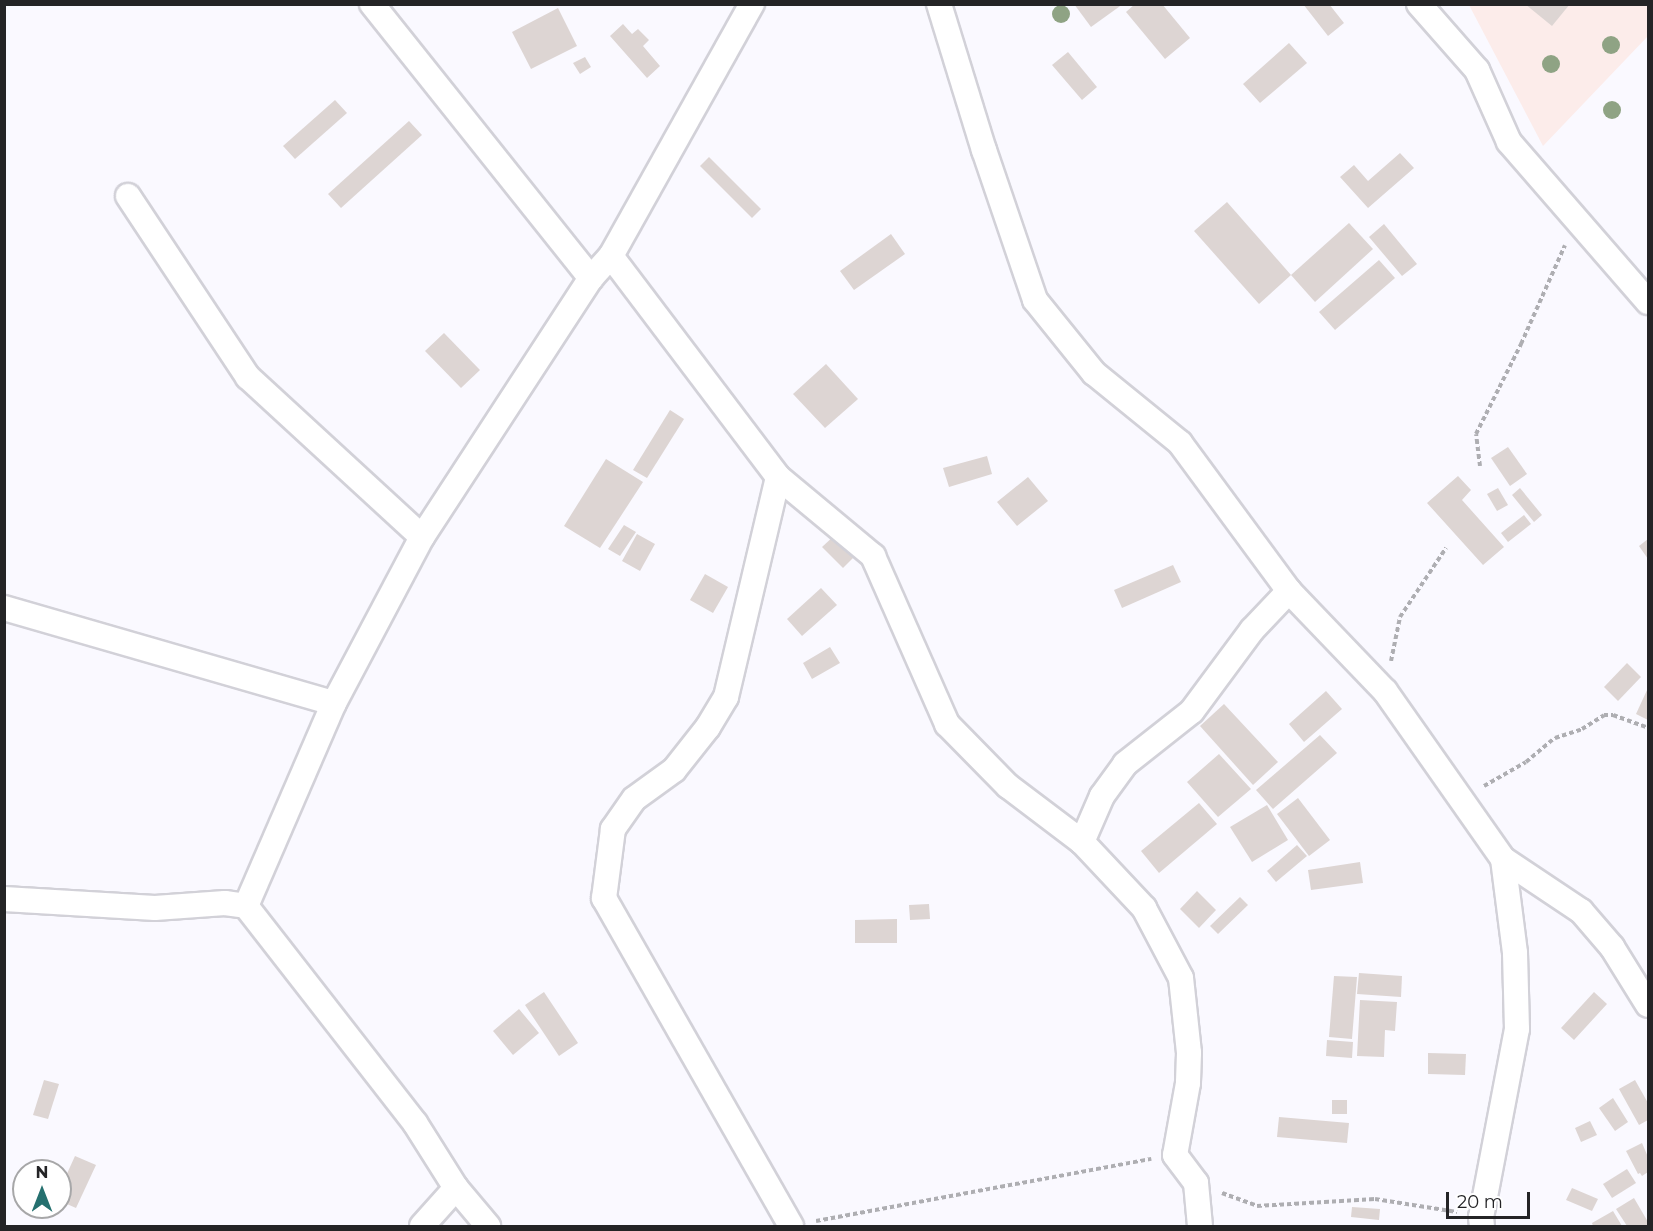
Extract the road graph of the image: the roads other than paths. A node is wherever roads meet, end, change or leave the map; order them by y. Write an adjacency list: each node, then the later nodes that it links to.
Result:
1 (372, 4): 7 (street)
2 (752, 4): 6 (street)
3 (939, 4): 11 (street)
4 (1419, 4): 8 (street)
5 (128, 196): 10 (street)
6 (611, 256): 7 (street); 9 (street)
7 (591, 278): 10 (street)
8 (1648, 302)
9 (778, 477): 14 (street); 21 (street)
10 (422, 537): 13 (street)
11 (1288, 591): 14 (street); 15 (street)
12 (4, 608): 13 (street)
13 (334, 703): 17 (street)
14 (1082, 842): 24 (street)
15 (1503, 859): 18 (street); 20 (street)
16 (4, 899): 17 (street)
17 (246, 906): 19 (street)
18 (1648, 1005)
19 (456, 1188): 22 (street); 23 (street)
20 (1481, 1222)
21 (791, 1226)
22 (422, 1227)
23 (488, 1227)
24 (1200, 1227)

